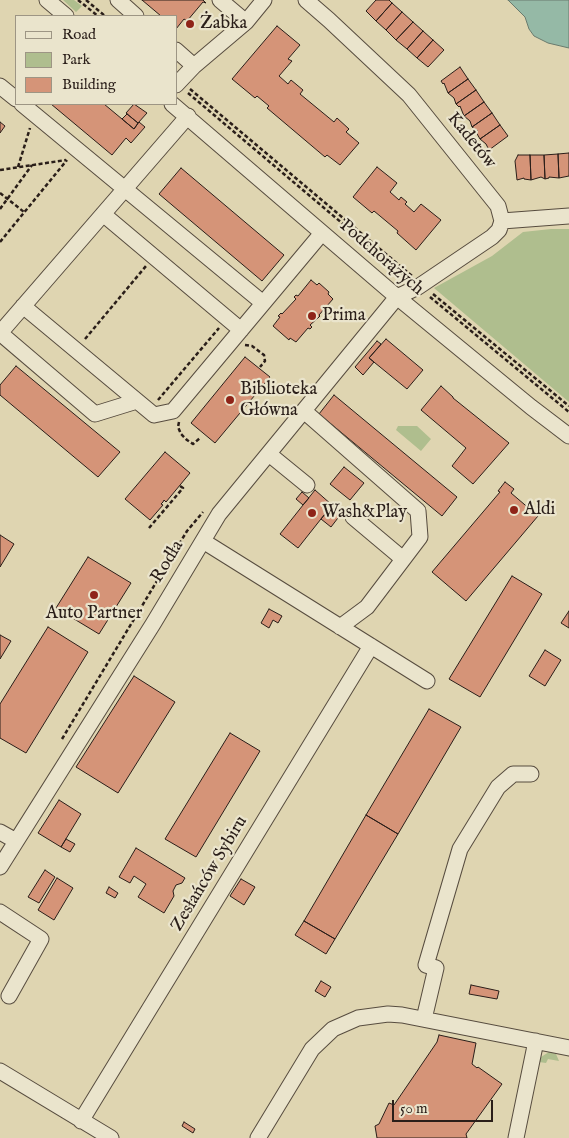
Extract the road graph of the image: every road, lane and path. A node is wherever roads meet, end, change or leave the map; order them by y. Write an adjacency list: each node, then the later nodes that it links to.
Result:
1 (47, 0): 8 (street)
2 (78, 0): 9 (path)
3 (86, 0): 10 (path)
4 (118, 0): 11 (street)
5 (220, 0): 12 (street)
6 (264, 0): 12 (street)
7 (306, 0): 31 (street, Kadetów)
8 (65, 15)
9 (97, 15)
10 (104, 15)
11 (135, 15)
12 (246, 22): 14 (street)
13 (178, 52): 14 (street)
14 (194, 66): 16 (street)
15 (0, 86): 17 (street)
16 (182, 87): 35 (path); 36 (path)
17 (15, 98)
18 (23, 105): 25 (street)
19 (173, 105): 20 (street, Podchorążych)
20 (188, 116): 25 (street); 32 (street, Podchorążych)
21 (30, 129): 23 (path)
22 (32, 165): 23 (path); 27 (path); 28 (path)
23 (18, 167): 24 (path)
24 (0, 170)
25 (125, 189): 29 (street); 40 (street)
26 (0, 193): 28 (path)
27 (0, 209)
28 (24, 212): 33 (path)
29 (103, 214): 41 (street); 44 (street)
30 (569, 216): 31 (street)
31 (502, 221): 39 (street)
32 (322, 233): 39 (street, Podchorążych); 40 (street)
33 (0, 242)
34 (147, 265): 45 (path)
35 (417, 281)
36 (414, 284)
37 (427, 289): 50 (path)
38 (424, 292): 52 (path)
39 (397, 297): 51 (street, Rodła); 54 (street, Podchorążych)
40 (263, 303): 44 (street)
41 (23, 306): 43 (street); 48 (street)
42 (220, 327): 49 (path)
43 (1, 330): 48 (street)
44 (241, 330): 48 (street)
45 (82, 342)
46 (243, 345): 47 (path)
47 (260, 367)
48 (137, 401)
49 (154, 404)
50 (569, 406)
51 (304, 411): 56 (street, Rodła); 64 (street)
52 (569, 412)
53 (180, 417): 55 (path)
54 (569, 436)
55 (200, 438)
56 (269, 454): 57 (street); 63 (street, Rodła)
57 (307, 485)
58 (180, 486): 60 (path)
59 (163, 502): 60 (path)
60 (168, 506): 62 (path)
61 (353, 517): 64 (street)
62 (149, 528)
63 (203, 541): 65 (street); 70 (street, Rodła)
64 (403, 559): 65 (street)
65 (340, 627): 66 (street)
66 (370, 646): 67 (street); 78 (street, Zesłańców Sybiru)
67 (427, 681)
68 (531, 774): 74 (street)
69 (0, 832): 70 (street)
70 (16, 841): 71 (street, Rodła)
71 (0, 867)
72 (0, 912): 73 (street)
73 (9, 996)
74 (424, 1019): 75 (street); 80 (street)
75 (536, 1041): 76 (street); 81 (street)
76 (569, 1048)
77 (0, 1071): 78 (street)
78 (81, 1120): 79 (street)
79 (111, 1138)
80 (258, 1138)
81 (516, 1138)

